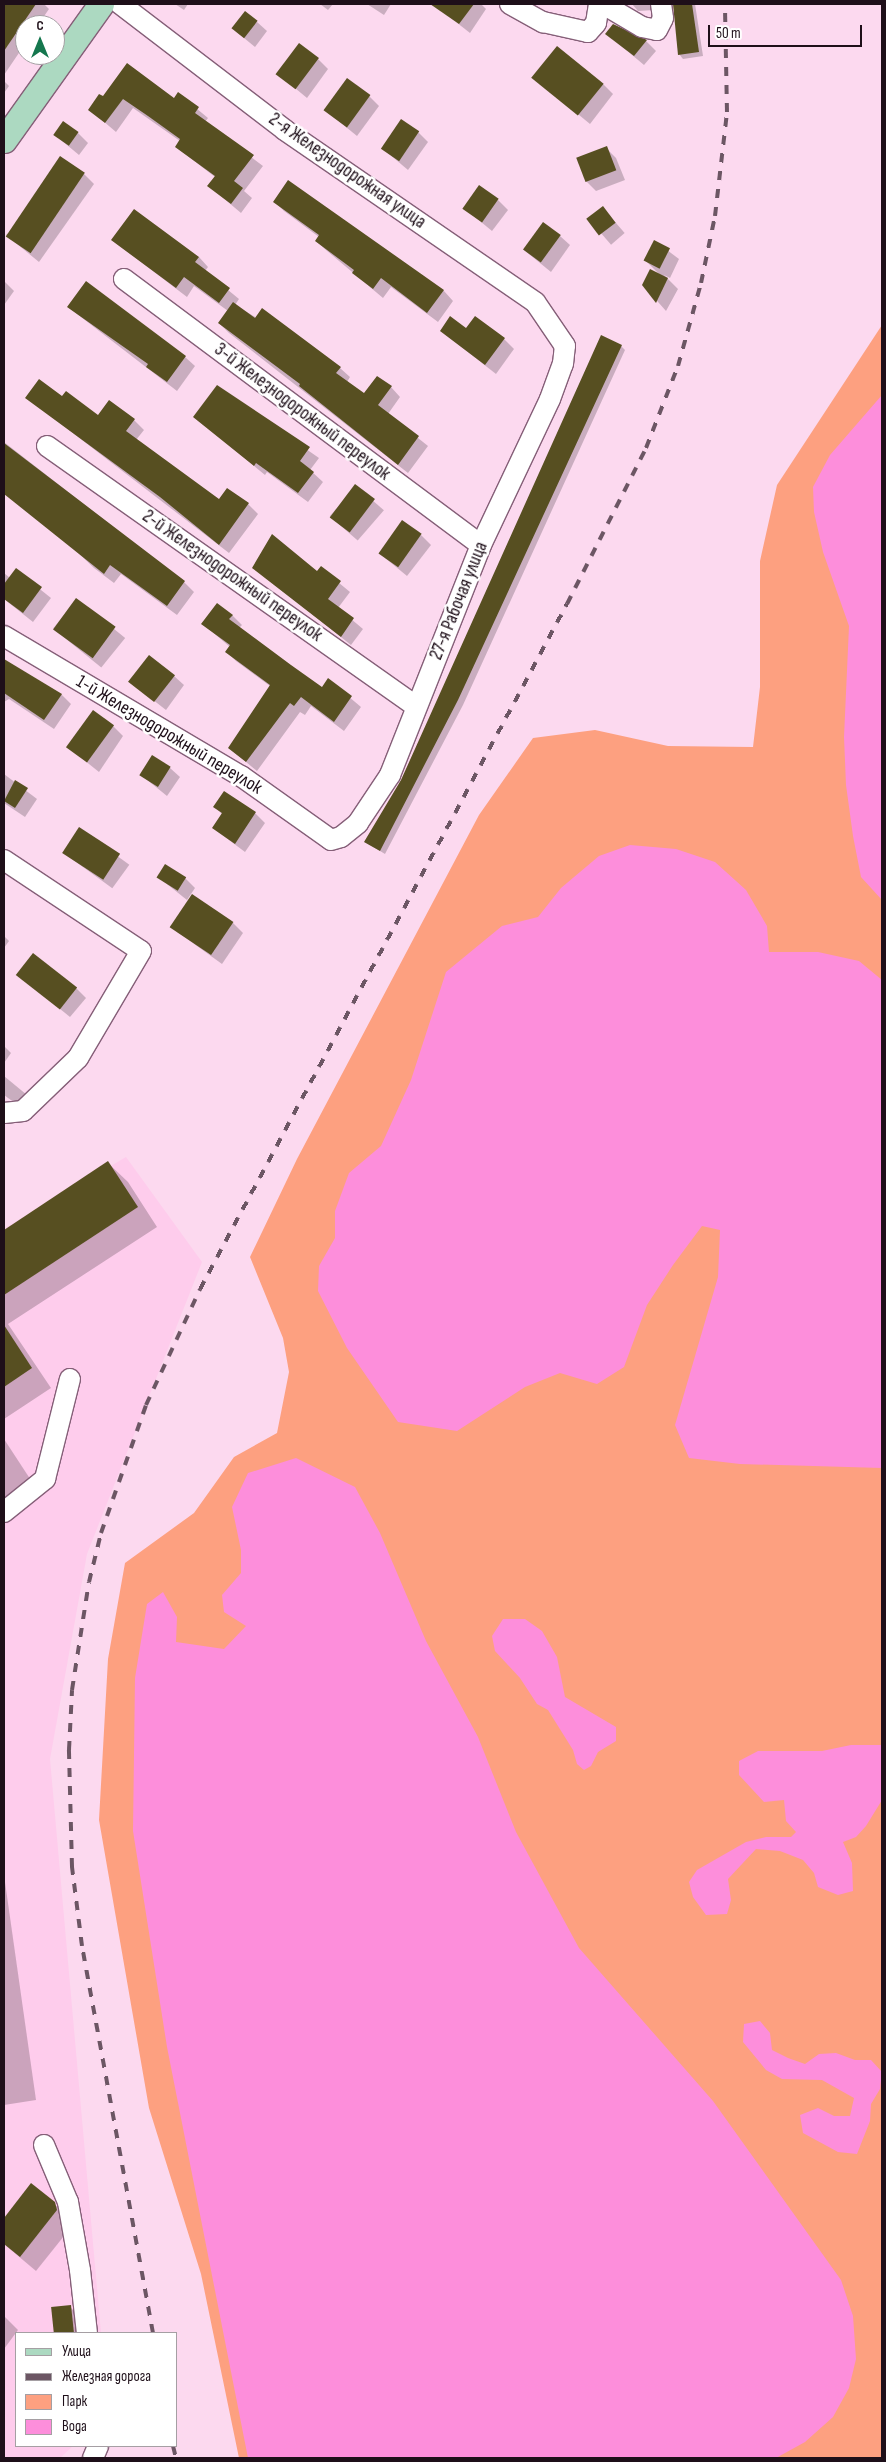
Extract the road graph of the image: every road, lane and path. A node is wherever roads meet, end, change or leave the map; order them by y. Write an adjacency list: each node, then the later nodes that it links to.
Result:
1 (101, 4): 6 (main road)
2 (120, 4): 8 (street, 2-я Железнодорожная улица)
3 (510, 4): 5 (street)
4 (661, 4): 5 (street)
5 (599, 10)
6 (4, 140)
7 (124, 279): 10 (street, 3-й Железнодорожный переулок)
8 (565, 346): 10 (street, 27-я Рабочая улица)
9 (47, 446): 12 (street, 2-й Железнодорожный переулок)
10 (481, 545): 12 (street, 27-я Рабочая улица)
11 (4, 636): 13 (street, 1-й Железнодорожный переулок)
12 (416, 706): 13 (street, 27-я Рабочая улица)
13 (331, 840)
14 (4, 860): 15 (street)
15 (5, 1114)
16 (70, 1379): 17 (street)
17 (4, 1512)
18 (44, 2145): 19 (street)
19 (87, 2332)

